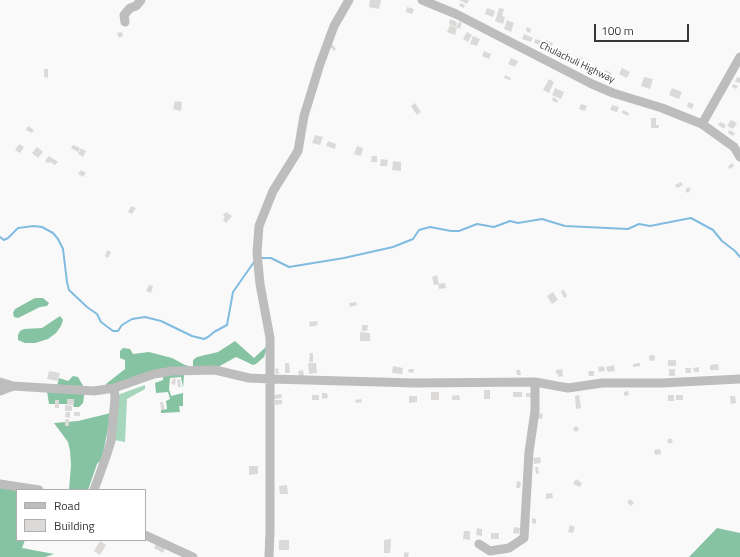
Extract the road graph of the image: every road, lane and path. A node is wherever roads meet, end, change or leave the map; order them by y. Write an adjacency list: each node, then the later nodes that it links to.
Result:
1 (141, 0): 4 (street)
2 (349, 0): 8 (street)
3 (422, 0): 6 (street, Chulachuli Highway)
4 (125, 22)
5 (740, 57): 6 (street)
6 (702, 124): 7 (street, Chulachuli Highway)
7 (740, 157)
8 (271, 379): 11 (street); 13 (street); 21 (street)
9 (740, 379): 11 (street)
10 (0, 382): 12 (street)
11 (535, 382): 19 (street)
12 (13, 386): 13 (street); 14 (street)
13 (114, 388): 17 (street)
14 (0, 392)
15 (0, 484): 16 (street)
16 (32, 489)
17 (94, 489)
18 (146, 535): 20 (street)
19 (479, 544)
20 (193, 557)
21 (269, 557)

